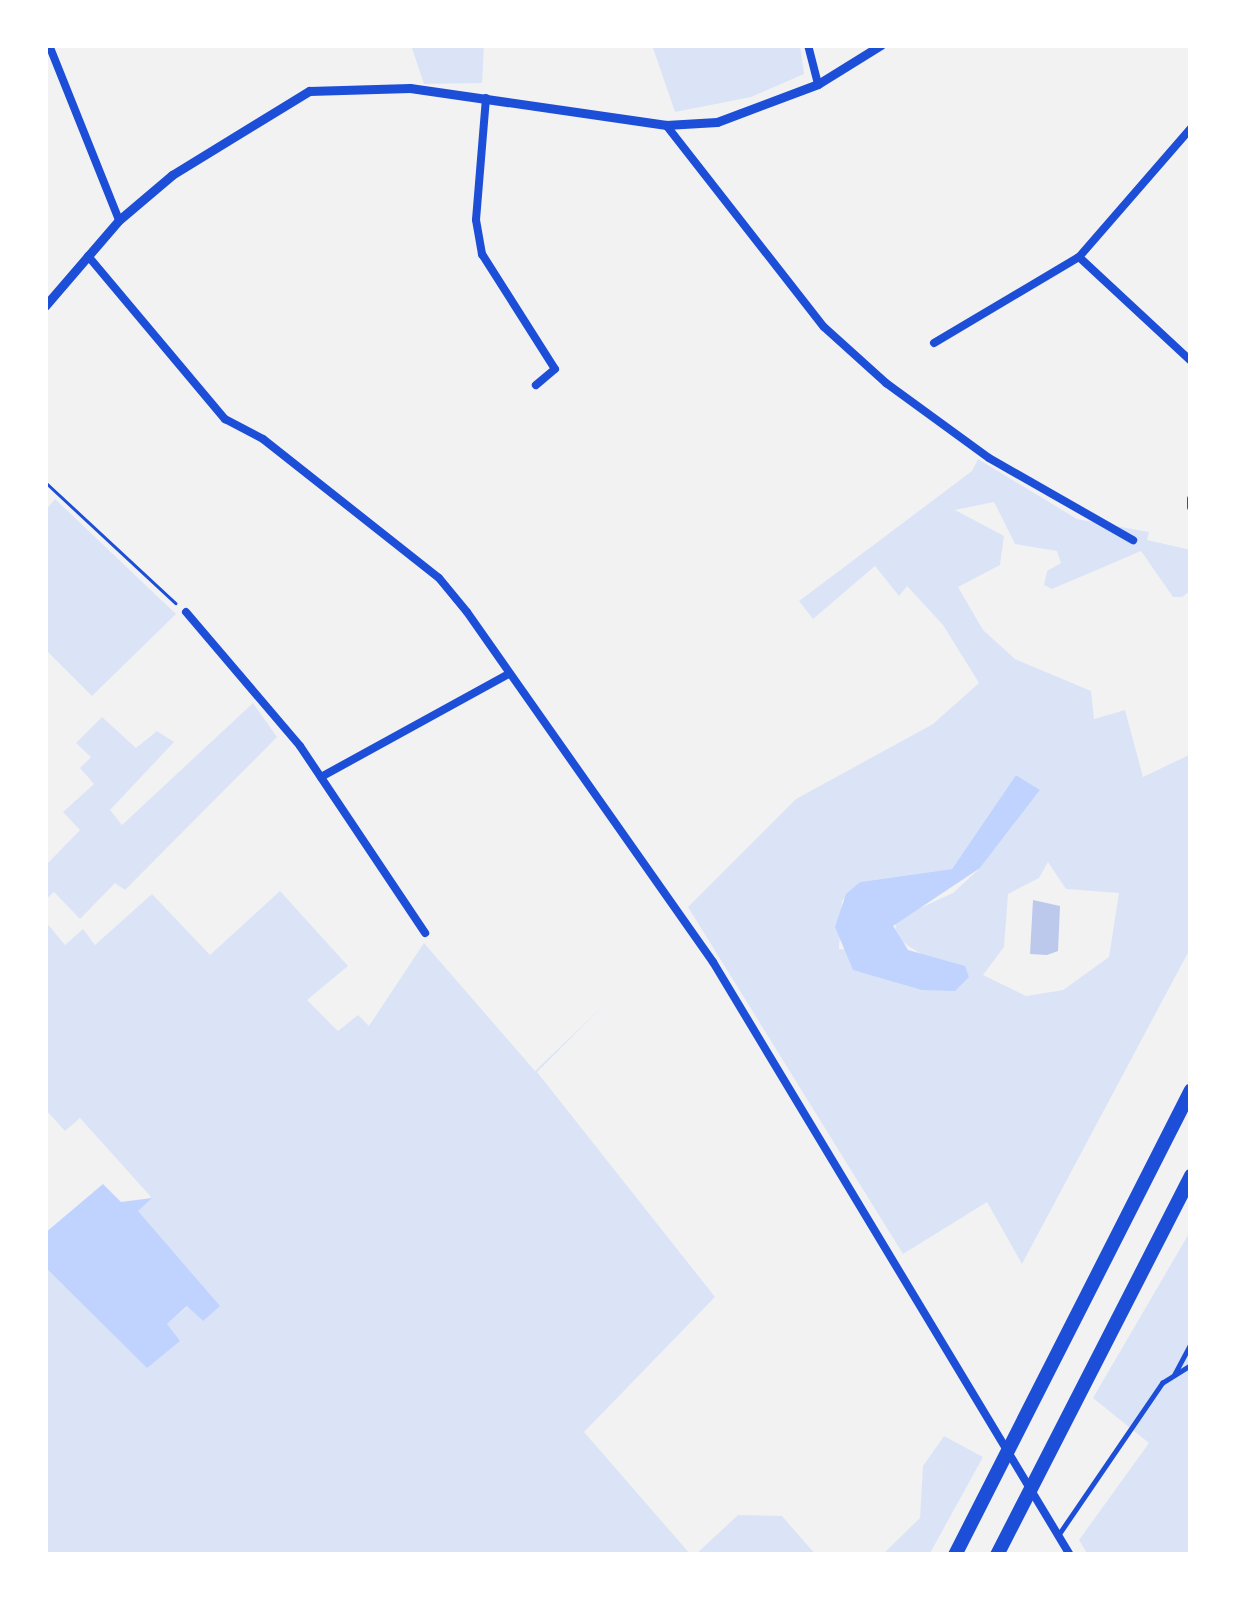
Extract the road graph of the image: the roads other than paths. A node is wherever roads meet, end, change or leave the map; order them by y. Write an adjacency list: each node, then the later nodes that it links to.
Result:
1 (49, 45): 8 (street)
2 (808, 45): 4 (street)
3 (880, 45): 4 (street)
4 (818, 84): 6 (street)
5 (486, 98): 6 (street); 8 (street); 14 (street)
6 (667, 124): 15 (street)
7 (1191, 128): 10 (street)
8 (119, 220): 9 (street)
9 (88, 256): 11 (street); 17 (street)
10 (1079, 257): 12 (street); 13 (street)
11 (45, 306)
12 (934, 344)
13 (1191, 362)
14 (536, 385)
15 (1133, 540)
16 (186, 612): 18 (street)
17 (508, 674): 18 (street); 25 (street)
18 (321, 777): 19 (street)
19 (425, 933)
20 (1191, 1090): 26 (highway)
21 (1191, 1176): 27 (highway)
22 (1191, 1343): 24 (lane)
23 (1191, 1365): 24 (lane)
24 (1174, 1376): 25 (lane)
25 (1059, 1534): 28 (street)
26 (955, 1552)
27 (997, 1555)
28 (1070, 1555)

